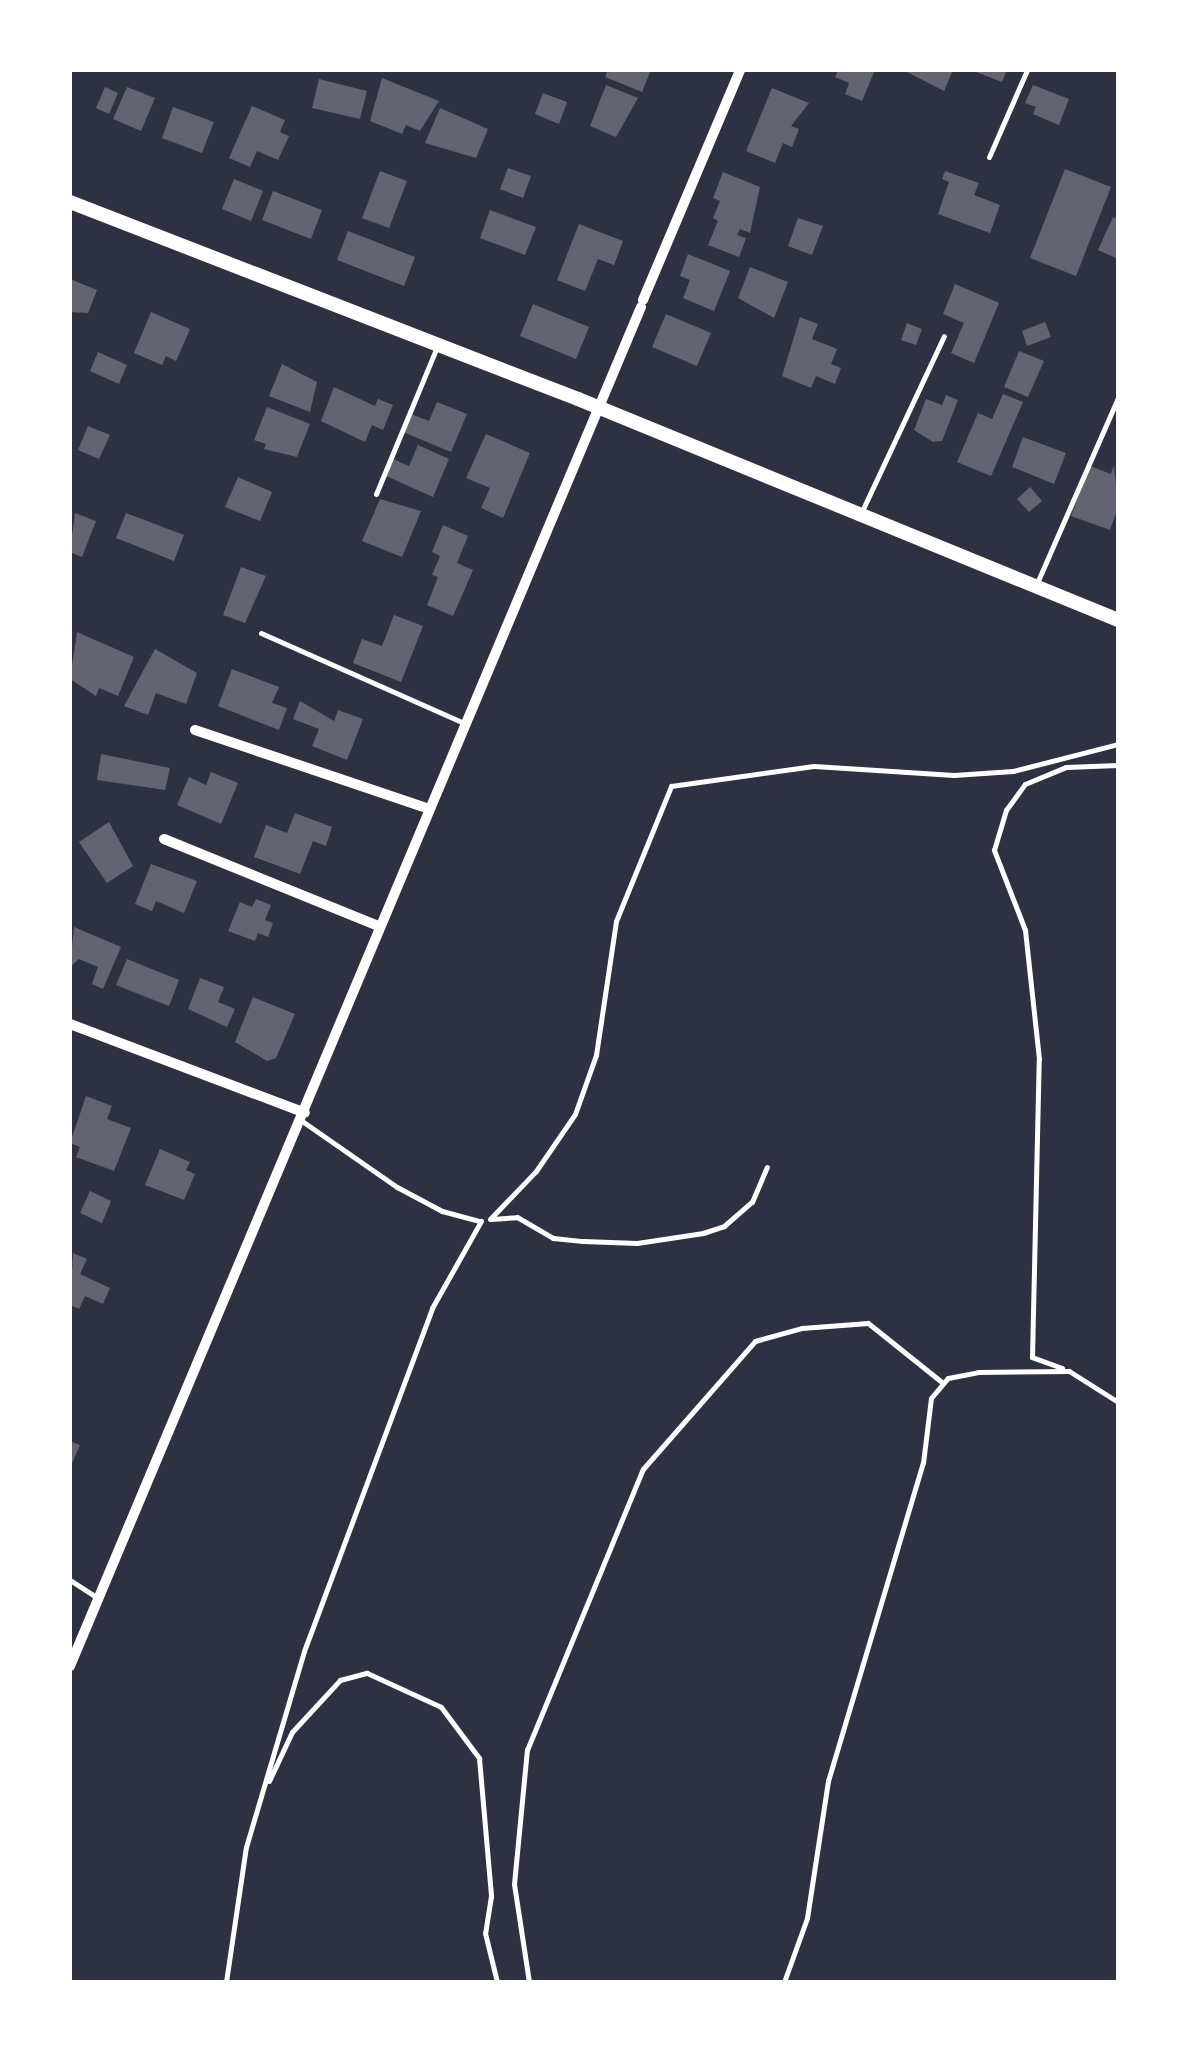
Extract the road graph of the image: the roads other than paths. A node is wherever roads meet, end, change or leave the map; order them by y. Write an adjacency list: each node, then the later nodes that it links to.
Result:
1 (740, 70): 8 (street)
2 (1026, 70): 3 (lane)
3 (989, 157)
4 (70, 202): 6 (street)
5 (944, 336): 10 (lane)
6 (438, 345): 8 (street); 9 (lane)
7 (1118, 398): 11 (lane)
8 (598, 407): 10 (street); 14 (street)
9 (376, 494)
10 (860, 514): 11 (street)
11 (1036, 586): 12 (street)
12 (1118, 620)
13 (261, 633): 14 (lane)
14 (464, 722): 18 (street)
15 (195, 730): 18 (street)
16 (1118, 744): 24 (lane)
17 (1118, 765): 26 (lane)
18 (427, 808): 20 (street)
19 (164, 839): 20 (street)
20 (378, 926): 22 (street)
21 (70, 1024): 22 (street)
22 (304, 1117): 25 (lane); 30 (street)
23 (767, 1167): 24 (lane)
24 (490, 1219): 25 (lane)
25 (482, 1222): 32 (lane)
26 (1070, 1370): 27 (lane); 28 (lane)
27 (943, 1384): 35 (lane); 36 (lane)
28 (1118, 1402)
29 (70, 1580): 30 (lane)
30 (98, 1599): 31 (street)
31 (70, 1666)
32 (261, 1797): 33 (lane); 34 (lane)
33 (226, 1982)
34 (498, 1982)
35 (529, 1982)
36 (784, 1982)

